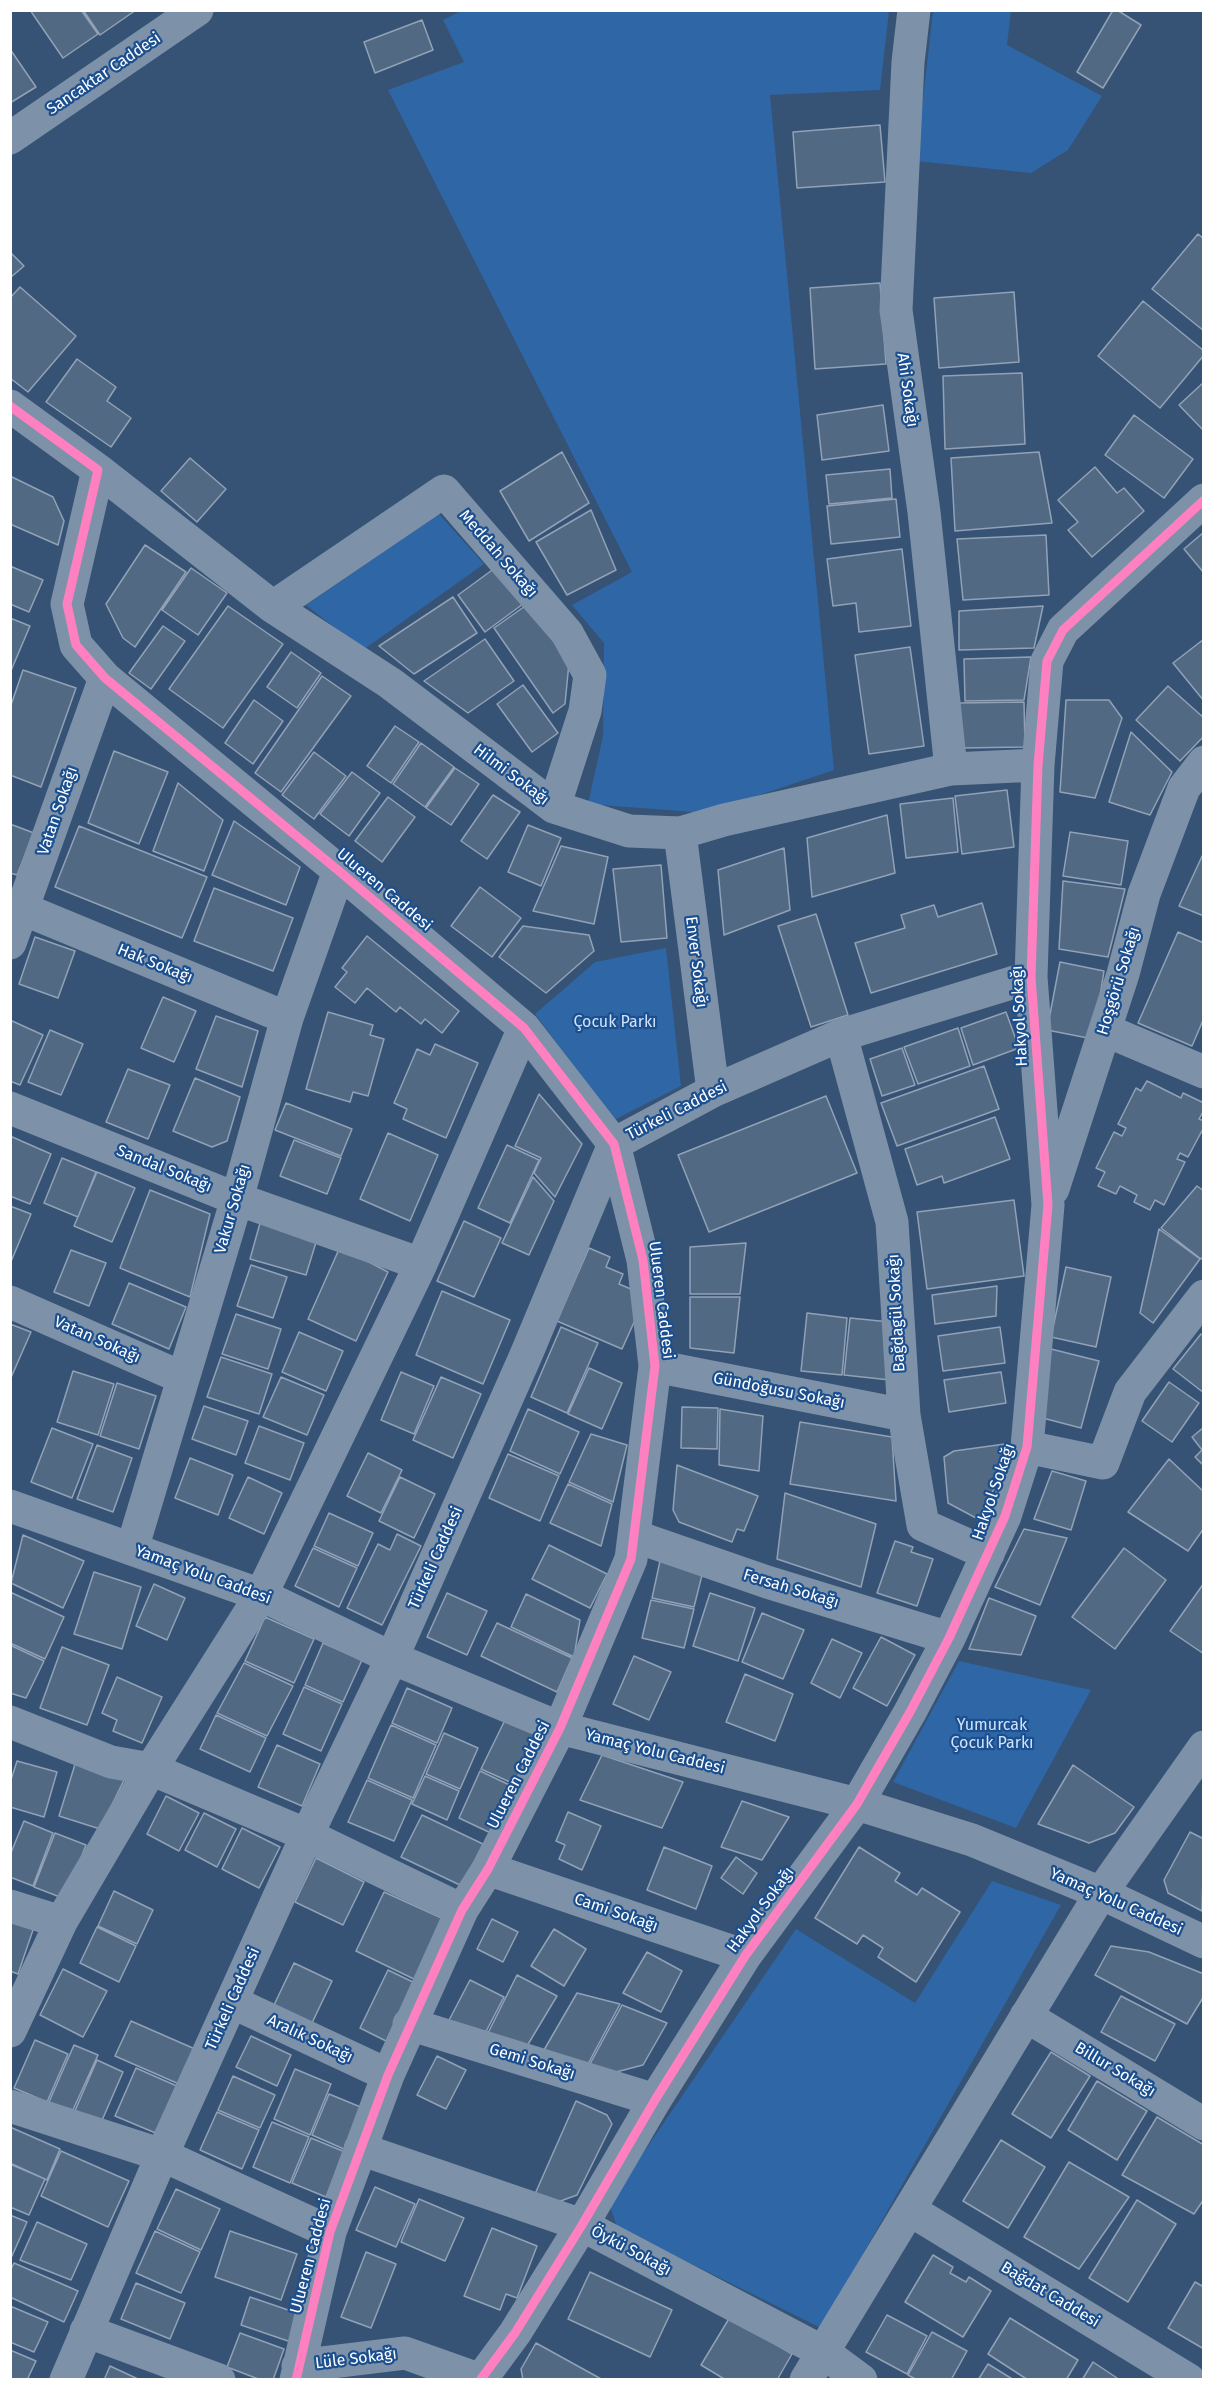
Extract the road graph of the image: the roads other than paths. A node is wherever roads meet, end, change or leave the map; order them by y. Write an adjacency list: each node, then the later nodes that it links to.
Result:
1 (197, 10): 3 (street, Sancaktar Caddesi)
2 (914, 10): 11 (street, Ahi Sokağı)
3 (10, 138)
4 (10, 406): 5 (street)
5 (98, 470): 7 (street, Hilmi Sokağı); 8 (street, Ulueren Caddesi)
6 (1203, 500): 10 (street, Hakyol Sokağı)
7 (273, 607): 12 (street, Hilmi Sokağı); 12 (street, Meddah Sokağı)
8 (105, 678): 14 (street, Ulueren Caddesi); 15 (street, Vatan Sokağı)
9 (1203, 762): 20 (street, Hoşgörü Sokağı)
10 (1038, 765): 11 (street, Hilmi Sokağı); 17 (street, Hakyol Sokağı)
11 (951, 769): 13 (street, Hilmi Sokağı)
12 (554, 807): 13 (street, Hilmi Sokağı)
13 (680, 833): 23 (street, Enver Sokağı)
14 (339, 871): 18 (street, Vakur Sokağı); 19 (street, Ulueren Caddesi)
15 (23, 909): 16 (street, Vatan Sokağı); 18 (street, Hak Sokağı)
16 (10, 943)
17 (1031, 977): 21 (street, Türkeli Caddesi); 27 (street, Hakyol Sokağı)
18 (287, 1018): 26 (street, Vakur Sokağı)
19 (524, 1028): 25 (street, Ulueren Caddesi); 28 (street)
20 (1105, 1030): 22 (street); 27 (street, Hoşgörü Sokağı)
21 (840, 1035): 23 (street, Türkeli Caddesi); 33 (street, Bağdagül Sokağı)
22 (1203, 1072)
23 (712, 1091): 25 (street, Türkeli Caddesi)
24 (10, 1108): 26 (street, Sandal Sokağı)
25 (614, 1144): 31 (street, Ulueren Caddesi); 41 (street, Türkeli Caddesi)
26 (237, 1198): 28 (street, Sandal Sokağı); 32 (street, Vakur Sokağı)
27 (1048, 1205): 34 (street, Hakyol Sokağı)
28 (421, 1264): 39 (street)
29 (1203, 1296): 34 (street)
30 (10, 1302): 32 (street, Vatan Sokağı)
31 (655, 1366): 33 (street, Gündoğusu Sokağı); 36 (street, Ulueren Caddesi)
32 (183, 1378): 37 (street, Vakur Sokağı)
33 (904, 1415): 38 (street, Bağdagül Sokağı)
34 (1027, 1447): 38 (street, Hakyol Sokağı)
35 (10, 1506): 37 (street, Yamaç Yolu Caddesi)
36 (633, 1536): 40 (street, Fersah Sokağı); 43 (street, Ulueren Caddesi)
37 (132, 1549): 39 (street, Yamaç Yolu Caddesi)
38 (988, 1554): 40 (street, Hakyol Sokağı)
39 (261, 1595): 41 (street, Yamaç Yolu Caddesi); 45 (street)
40 (949, 1638): 46 (street, Hakyol Sokağı)
41 (392, 1658): 43 (street, Yamaç Yolu Caddesi); 47 (street, Türkeli Caddesi)
42 (10, 1722): 45 (street)
43 (560, 1728): 46 (street, Yamaç Yolu Caddesi); 48 (street, Ulueren Caddesi)
44 (1203, 1748): 49 (street)
45 (151, 1769): 47 (street); 52 (street)
46 (857, 1804): 49 (street, Yamaç Yolu Caddesi); 54 (street, Hakyol Sokağı)
47 (307, 1835): 51 (street); 55 (street, Türkeli Caddesi)
48 (488, 1869): 51 (street, Ulueren Caddesi); 54 (street, Cami Sokağı)
49 (1101, 1893): 53 (street, Yamaç Yolu Caddesi); 56 (street)
50 (10, 1906): 52 (street)
51 (462, 1910): 57 (street, Ulueren Caddesi)
52 (61, 1922): 58 (street)
53 (1203, 1942)
54 (745, 1956): 60 (street, Hakyol Sokağı)
55 (232, 2002): 59 (street, Aralık Sokağı); 64 (street, Türkeli Caddesi)
56 (1026, 2016): 62 (street, Billur Sokağı); 65 (street)
57 (409, 2024): 59 (street, Ulueren Caddesi); 60 (street, Gemi Sokağı)
58 (10, 2031)
59 (387, 2075): 63 (street, Ulueren Caddesi)
60 (655, 2100): 66 (street, Hakyol Sokağı)
61 (10, 2106): 64 (street)
62 (1203, 2124)
63 (360, 2149): 66 (street, Öykü Sokağı); 67 (street, Ulueren Caddesi)
64 (162, 2155): 67 (street); 68 (street, Türkeli Caddesi)
65 (910, 2210): 69 (street); 76 (street, Bağdat Caddesi)
66 (582, 2225): 69 (street, Öykü Sokağı); 73 (street, Hakyol Sokağı)
67 (330, 2232): 70 (street, Ulueren Caddesi)
68 (87, 2331): 71 (street, Türkeli Caddesi); 72 (street)
69 (823, 2352): 74 (street); 75 (street, Öykü Sokağı)
70 (297, 2373): 73 (street, Lüle Sokağı)
71 (66, 2379)
72 (219, 2379)
73 (481, 2379)
74 (806, 2379)
75 (861, 2379)
76 (1189, 2379)

